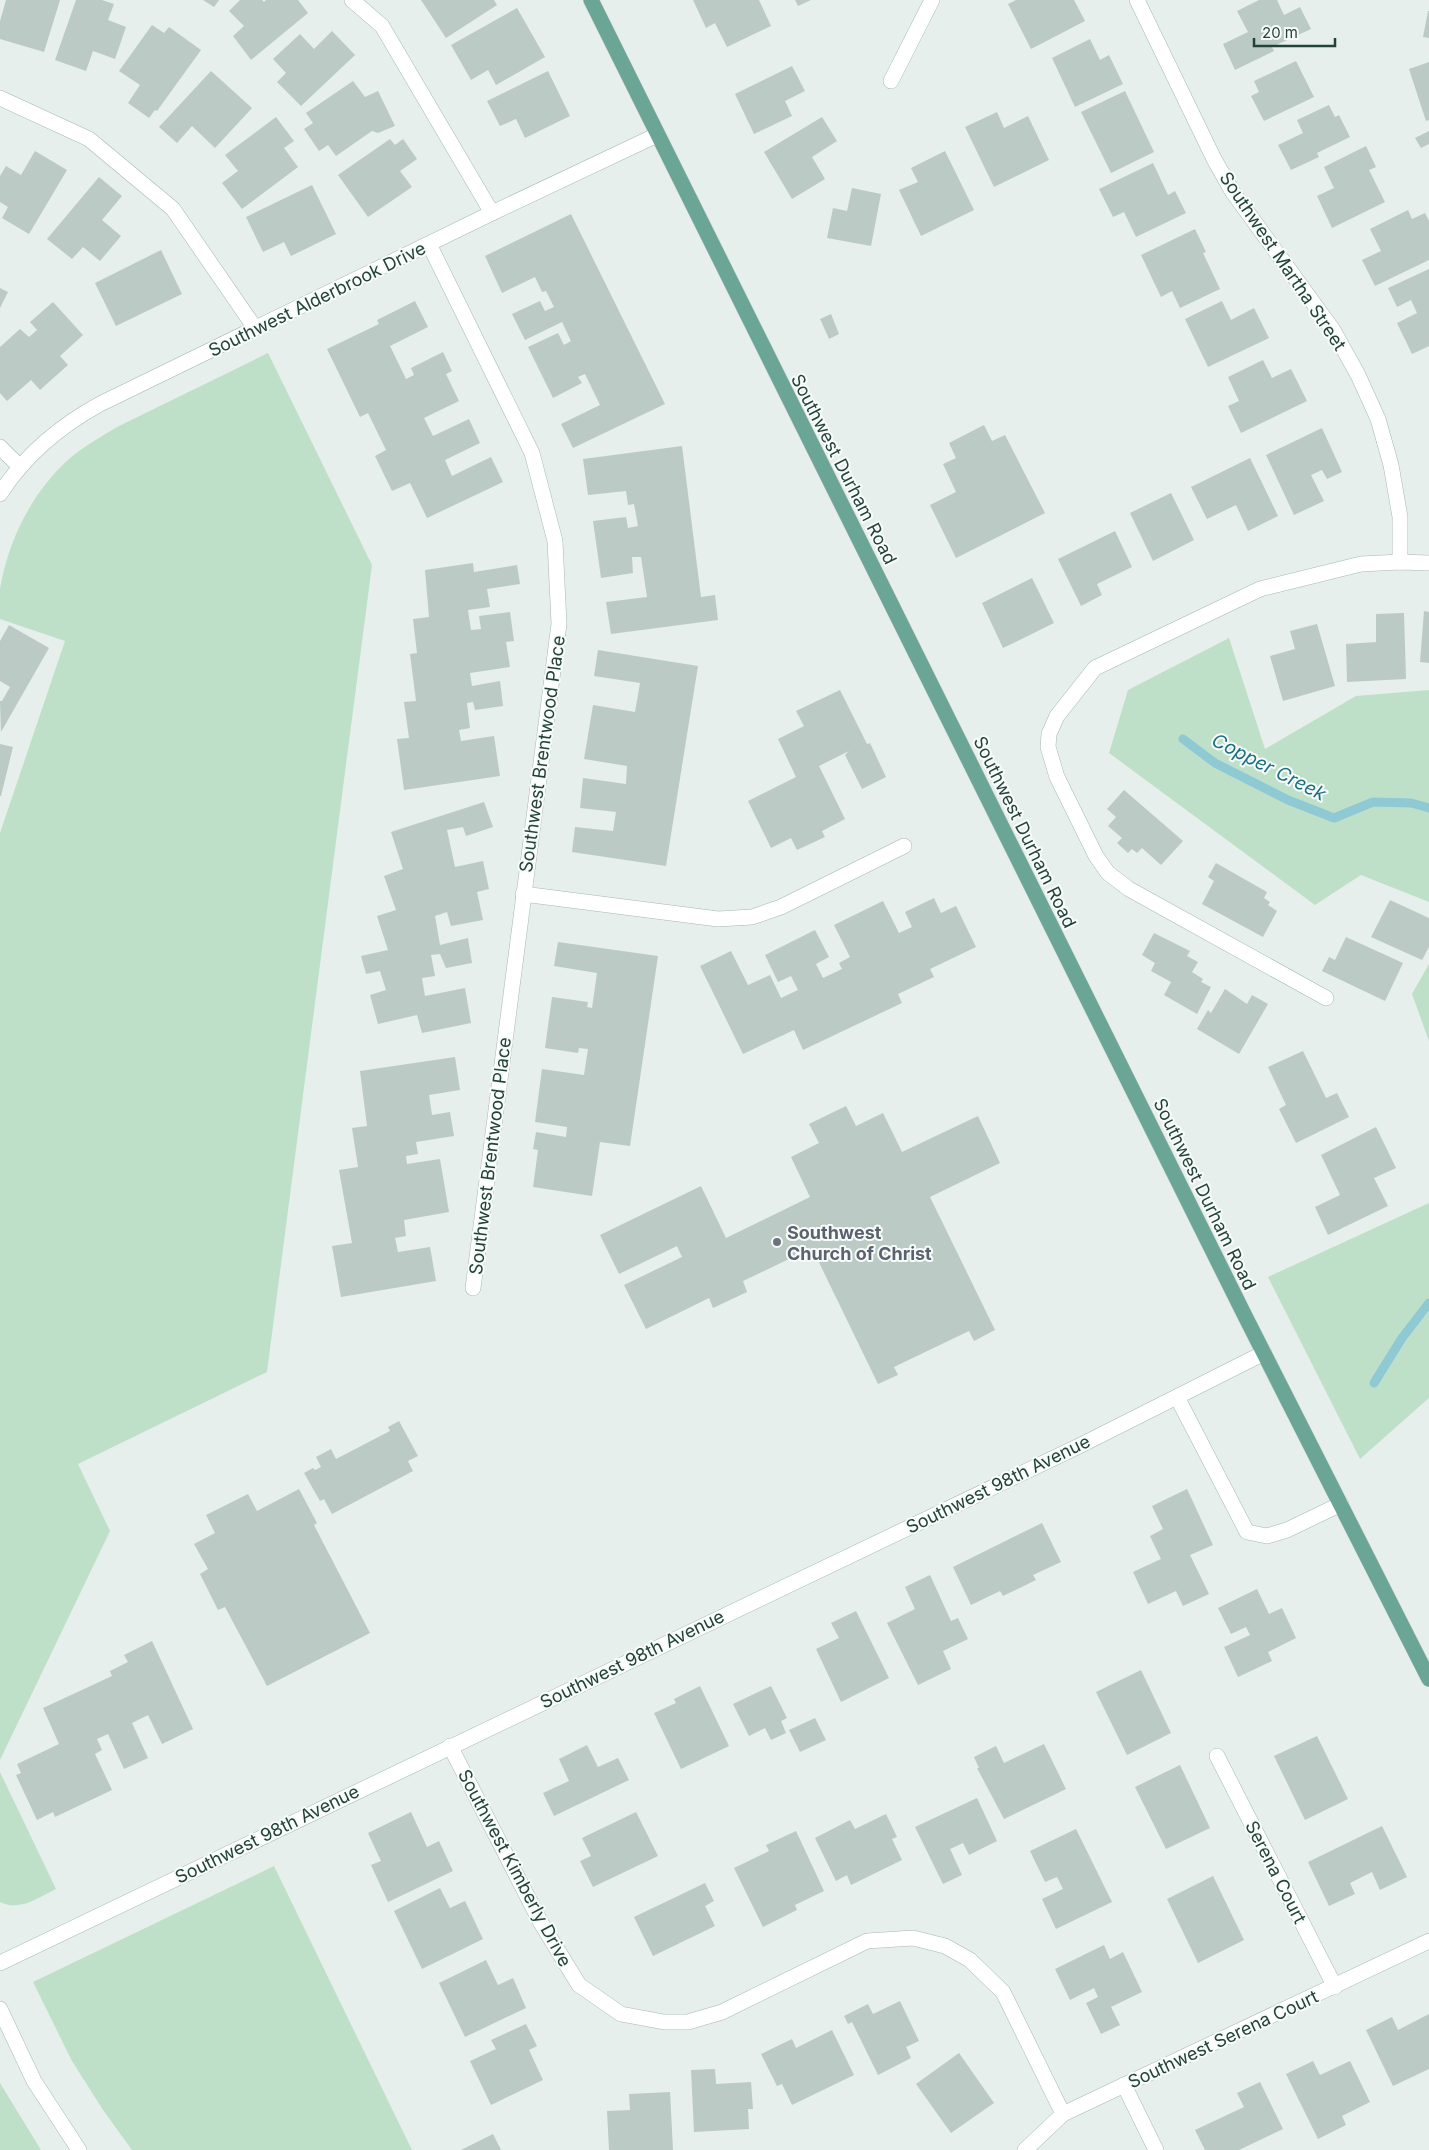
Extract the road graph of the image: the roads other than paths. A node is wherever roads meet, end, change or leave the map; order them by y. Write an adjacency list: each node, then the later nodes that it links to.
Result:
1 (352, 0): 8 (street)
2 (590, 0): 7 (main road, Southwest Durham Road)
3 (932, 0): 5 (street)
4 (1137, 0): 14 (street, Southwest Martha Street)
5 (891, 81)
6 (0, 98): 10 (street)
7 (657, 135): 8 (street, Southwest Alderbrook Drive); 20 (main road, Southwest Durham Road)
8 (492, 213): 9 (street, Southwest Alderbrook Drive)
9 (429, 244): 10 (street, Southwest Alderbrook Drive); 17 (street, Southwest Brentwood Place)
10 (255, 328): 12 (street, Southwest Alderbrook Drive)
11 (0, 447): 12 (street)
12 (19, 466): 13 (street, Southwest Alderbrook Drive)
13 (0, 494)
14 (1400, 562): 15 (street); 18 (street)
15 (1429, 563)
16 (904, 846): 17 (street)
17 (523, 894): 19 (street, Southwest Brentwood Place)
18 (1326, 998)
19 (473, 1288)
20 (1264, 1353): 21 (street, Southwest 98th Avenue); 22 (main road, Southwest Durham Road)
21 (1177, 1397): 22 (street); 24 (street, Southwest 98th Avenue)
22 (1341, 1504): 23 (main road, Southwest Durham Road)
23 (1429, 1679)
24 (450, 1746): 27 (street, Southwest 98th Avenue); 31 (street, Southwest Kimberly Drive)
25 (1217, 1756): 28 (street, Serena Court)
26 (1429, 1941): 28 (street, Southwest Serena Court)
27 (0, 1963)
28 (1335, 1987): 30 (street, Southwest Serena Court)
29 (0, 2009): 32 (street)
30 (1124, 2085): 31 (street, Southwest Serena Court); 34 (street)
31 (1063, 2114): 33 (street, Southwest Serena Court)
32 (79, 2150)
33 (1025, 2150)
34 (1156, 2150)

